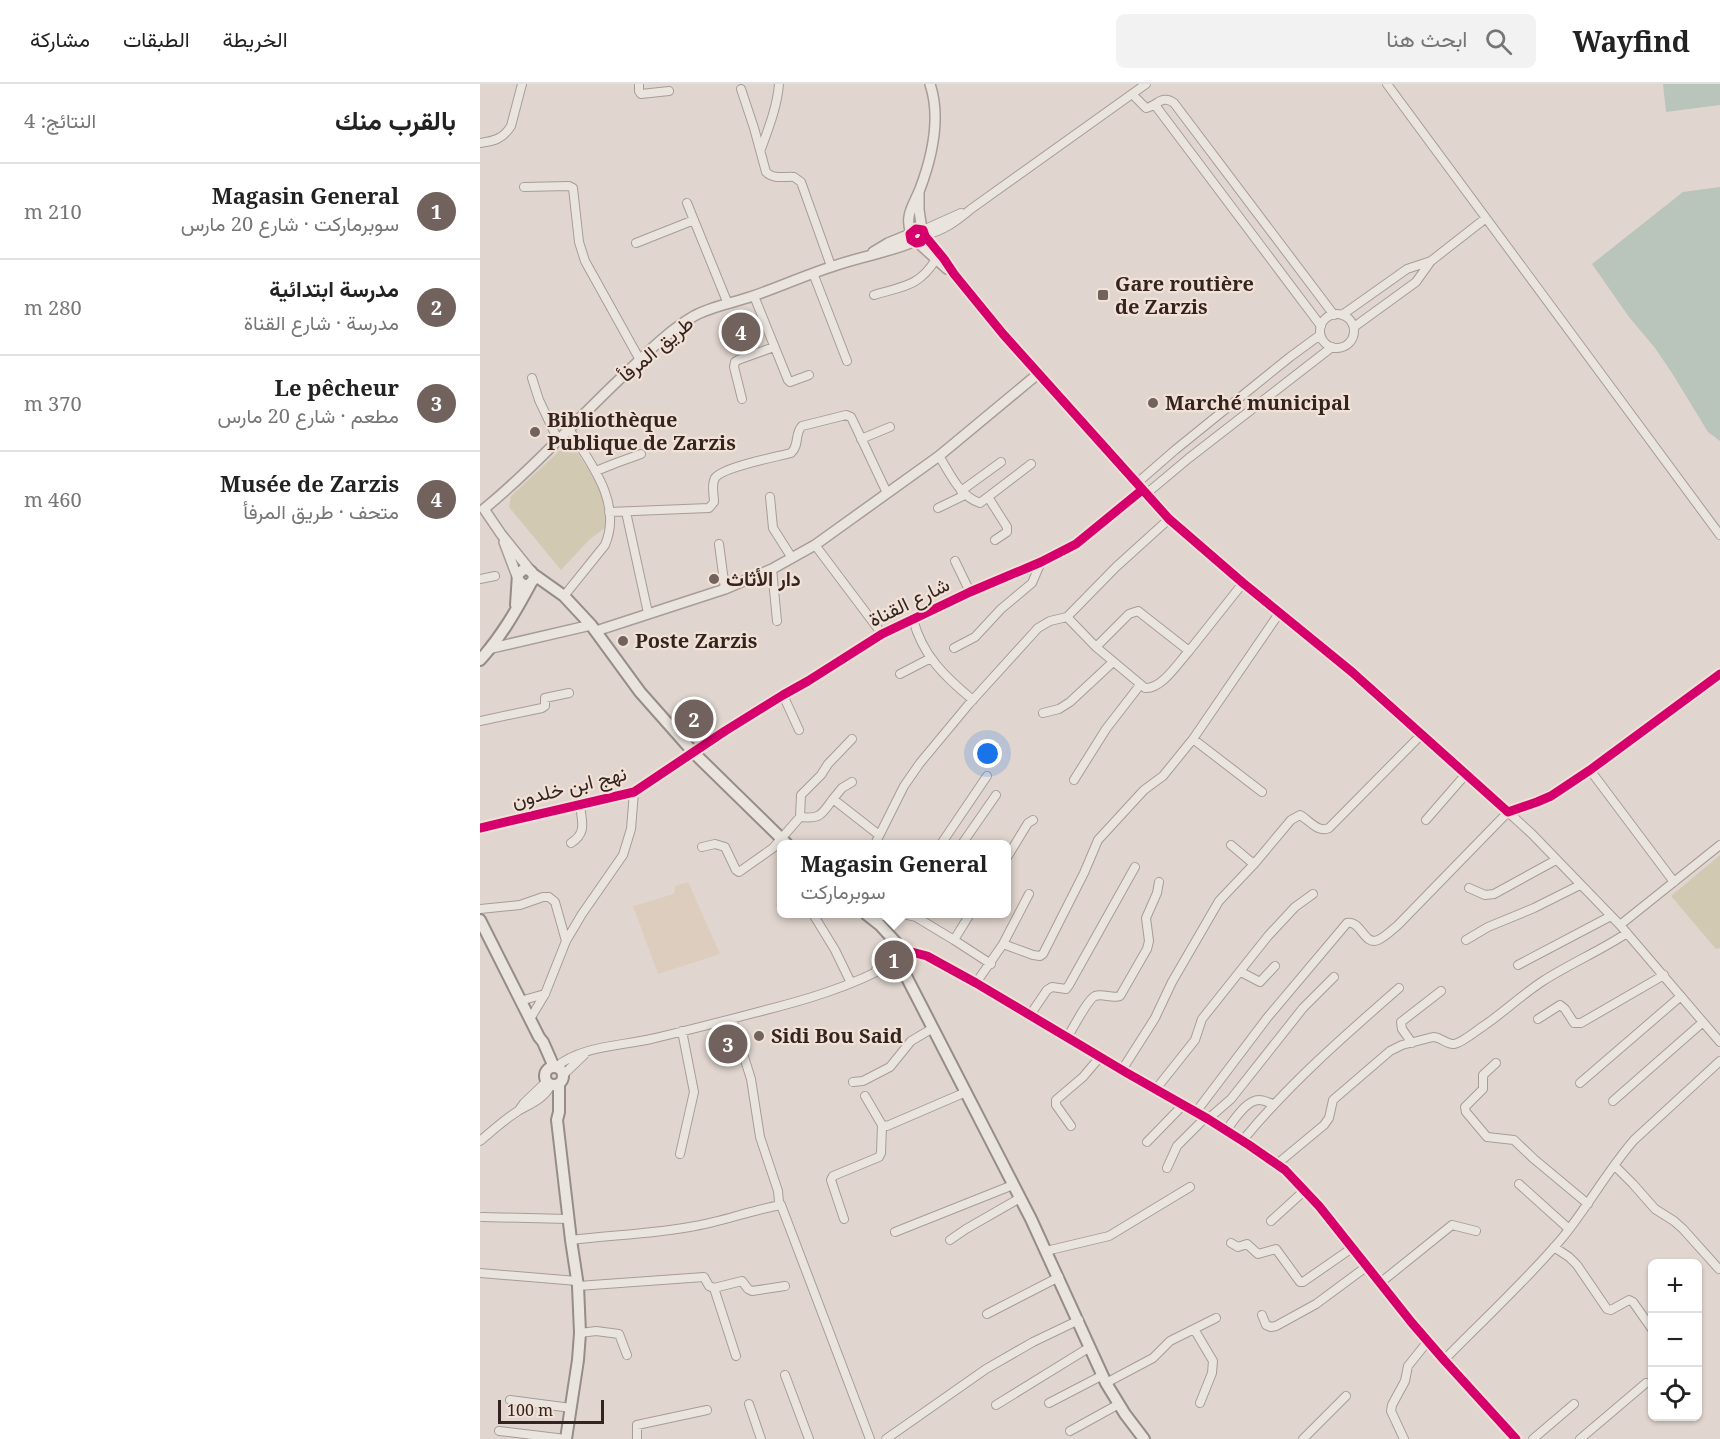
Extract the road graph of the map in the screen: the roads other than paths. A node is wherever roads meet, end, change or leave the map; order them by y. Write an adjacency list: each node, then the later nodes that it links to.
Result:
1 (522, 84): 11 (street)
2 (639, 84): 8 (street)
3 (779, 84): 12 (street)
4 (930, 84): 14 (street)
5 (1146, 84): 9 (street)
6 (1387, 84): 17 (street)
7 (741, 89): 12 (street)
8 (669, 92)
9 (1132, 94): 10 (street); 19 (street)
10 (1155, 105): 31 (street); 32 (street)
11 (480, 143)
12 (761, 150): 25 (street)
13 (524, 187): 37 (street)
14 (919, 190): 16 (street); 19 (street)
15 (687, 203): 18 (street)
16 (910, 212): 19 (street); 21 (street)
17 (1486, 218): 24 (street); 63 (street)
18 (694, 220): 20 (street); 30 (street)
19 (918, 235): 21 (street); 22 (street); 23 (street); 27 (street)
20 (636, 243)
21 (888, 243): 22 (street)
22 (868, 255): 25 (street, طريق المرفأ)
23 (936, 259): 27 (street); 28 (street)
24 (1431, 261): 31 (street); 33 (street)
25 (831, 267): 26 (street, طريق المرفأ)
26 (813, 273): 29 (street, طريق المرفأ); 38 (street)
27 (954, 274): 39 (street)
28 (874, 295)
29 (754, 296): 30 (street, طريق المرفأ); 35 (street)
30 (728, 304): 37 (street, طريق المرفأ)
31 (1338, 315): 32 (street); 33 (street)
32 (1321, 326): 34 (street)
33 (1354, 327): 36 (street)
34 (1320, 335): 36 (street); 52 (street)
35 (774, 347): 40 (street); 42 (street)
36 (1332, 347): 52 (street)
37 (640, 360): 44 (street, طريق المرفأ)
38 (847, 361)
39 (1038, 373): 48 (street); 52 (street)
40 (809, 375)
41 (532, 378): 46 (street)
42 (742, 399)
43 (890, 427): 45 (street)
44 (569, 429): 46 (street, طريق المرفأ); 51 (street)
45 (861, 439): 54 (street); 60 (street)
46 (558, 440): 58 (street, طريق المرفأ)
47 (641, 454): 51 (street)
48 (939, 456): 53 (street); 54 (street)
49 (1001, 462): 53 (street)
50 (1031, 464): 55 (street)
51 (596, 471): 59 (street)
52 (1141, 489): 61 (street); 69 (street, شارع القناة)
53 (963, 493): 55 (street); 57 (street)
54 (887, 494): 66 (street)
55 (988, 496): 64 (street)
56 (770, 497): 67 (street)
57 (938, 508)
58 (482, 511): 62 (street)
59 (609, 512): 60 (street); 78 (street)
60 (626, 512): 80 (street)
61 (1169, 519): 75 (street); 82 (street)
62 (501, 534): 72 (street); 74 (street)
63 (1720, 535)
64 (995, 540)
65 (719, 544): 76 (street)
66 (815, 545): 67 (street); 86 (street)
67 (792, 558): 70 (street)
68 (956, 561): 77 (street)
69 (1041, 562): 77 (street, شارع القناة); 88 (street)
70 (772, 569): 76 (street); 84 (street)
71 (495, 576): 73 (street)
72 (531, 577): 74 (main road); 78 (main road); 81 (main road)
73 (480, 579)
74 (518, 580): 81 (main road)
75 (1244, 583): 79 (street); 89 (street)
76 (725, 589): 80 (street)
77 (970, 592): 83 (street, شارع القناة)
78 (564, 596): 85 (main road)
79 (1280, 612): 102 (street); 104 (street)
80 (648, 613): 85 (street)
81 (514, 616): 90 (main road)
82 (1068, 617): 87 (street); 98 (street)
83 (913, 619): 86 (street, شارع القناة); 91 (street)
84 (777, 621)
85 (593, 628): 90 (street); 105 (main road)
86 (882, 634): 97 (street, شارع القناة)
87 (1096, 647): 89 (street); 92 (street)
88 (954, 648)
89 (1189, 651): 95 (street)
90 (484, 655)
91 (930, 658): 93 (street); 98 (street)
92 (1113, 662): 95 (street); 99 (street)
93 (900, 674)
94 (1720, 674): 106 (street)
95 (1140, 686): 109 (street)
96 (569, 693): 100 (street)
97 (783, 695): 101 (street); 105 (street, شارع القناة)
98 (973, 700): 121 (street)
99 (1043, 713)
100 (480, 721)
101 (799, 730)
102 (1422, 734): 107 (street); 134 (street)
103 (852, 739): 117 (street)
104 (1193, 739): 112 (street); 154 (street)
105 (694, 753): 111 (street, نهج ابن خلدون); 122 (main road)
106 (1590, 770): 116 (street); 137 (street)
107 (1466, 774): 116 (street); 119 (street)
108 (987, 776): 125 (street)
109 (1074, 780)
110 (852, 782): 114 (street)
111 (634, 792): 115 (street, نهج ابن خلدون); 153 (street)
112 (1262, 792)
113 (996, 795): 126 (street)
114 (833, 799): 117 (street); 121 (street)
115 (580, 804): 120 (street, نهج ابن خلدون); 127 (street)
116 (1508, 812): 133 (street); 192 (street)
117 (800, 817): 123 (street)
118 (1033, 820): 132 (street)
119 (1426, 820)
120 (480, 828)
121 (879, 835): 124 (street)
122 (781, 840)
123 (784, 840)
124 (877, 840)
125 (944, 840)
126 (965, 840)
127 (571, 843)
128 (1231, 845): 134 (street)
129 (1720, 845): 137 (street)
130 (777, 846): 131 (street)
131 (702, 847)
132 (1011, 851)
133 (1556, 860): 138 (street); 139 (street)
134 (1255, 863): 182 (street)
135 (1134, 867): 169 (street)
136 (1159, 882): 176 (street)
137 (1674, 882): 149 (street)
138 (1580, 885): 143 (street); 152 (street)
139 (1469, 888)
140 (1029, 894): 154 (street)
141 (1313, 894): 159 (street)
142 (480, 909): 153 (street)
143 (1611, 916): 149 (street); 157 (street)
144 (815, 918): 162 (street)
145 (871, 918): 155 (main road)
146 (921, 918): 151 (street)
147 (968, 918): 151 (street)
148 (480, 920): 168 (main road)
149 (1620, 925): 150 (street)
150 (1627, 933): 160 (street); 178 (street)
151 (954, 940): 156 (street)
152 (1466, 940)
153 (566, 941): 166 (street)
154 (1003, 944): 156 (street)
155 (897, 955): 162 (street); 163 (street); 174 (main road)
156 (991, 964): 163 (street)
157 (1518, 964)
158 (1275, 966): 159 (street)
159 (1241, 972): 186 (street)
160 (1664, 975): 167 (street); 172 (street)
161 (1334, 977): 193 (street)
162 (851, 983): 171 (street)
163 (976, 983): 169 (street)
164 (1399, 988): 190 (street)
165 (1441, 991): 178 (street)
166 (545, 994): 168 (street); 170 (street)
167 (1681, 996): 173 (street); 185 (street)
168 (520, 1001): 170 (main road)
169 (1030, 1015): 176 (street)
170 (530, 1019): 183 (main road)
171 (732, 1019): 175 (street); 209 (street)
172 (1538, 1019)
173 (1703, 1022): 177 (street); 189 (street)
174 (933, 1028): 184 (street); 187 (main road)
175 (682, 1031): 183 (street); 200 (street)
176 (1067, 1038): 179 (street)
177 (1720, 1042)
178 (1412, 1043): 201 (street)
179 (1100, 1057): 182 (street); 195 (street)
180 (1720, 1060): 202 (street)
181 (1496, 1063): 210 (street)
182 (1122, 1070): 186 (street)
183 (554, 1077): 198 (street); 212 (main road)
184 (853, 1082)
185 (1580, 1083)
186 (1156, 1089): 191 (street)
187 (966, 1092): 194 (street); 205 (main road)
188 (865, 1096): 194 (street)
189 (1613, 1101)
190 (1274, 1104): 196 (street); 197 (street)
191 (1183, 1105): 192 (street); 199 (street)
192 (1196, 1112): 193 (street)
193 (1206, 1118): 196 (street); 203 (street)
194 (882, 1125): 213 (street)
195 (1071, 1126)
196 (1226, 1130): 197 (street)
197 (1242, 1140): 201 (street)
198 (480, 1141)
199 (1147, 1142)
200 (680, 1154)
201 (1277, 1164): 207 (street)
202 (1614, 1166): 210 (street); 225 (street)
203 (1167, 1168)
204 (1519, 1184): 215 (street)
205 (1013, 1185): 208 (main road); 217 (street)
206 (1190, 1186): 223 (street)
207 (1305, 1190): 214 (street); 222 (street)
208 (1020, 1198): 219 (street); 223 (main road)
209 (781, 1204): 218 (street); 264 (street)
210 (1588, 1204): 215 (street)
211 (482, 1217): 212 (street)
212 (568, 1219): 218 (main road)
213 (844, 1219)
214 (1270, 1221)
215 (1569, 1229): 221 (street)
216 (1476, 1231): 229 (street)
217 (895, 1232)
218 (571, 1240): 228 (main road)
219 (950, 1240)
220 (1231, 1243): 222 (street)
221 (1554, 1247): 236 (street); 243 (street)
222 (1352, 1248): 224 (street)
223 (1046, 1251): 227 (main road)
224 (1366, 1267): 229 (street); 233 (street)
225 (1719, 1269)
226 (480, 1273): 228 (street)
227 (1059, 1277): 232 (street); 235 (main road)
228 (578, 1283): 231 (street); 238 (main road)
229 (1380, 1283): 239 (street)
230 (785, 1286): 231 (street)
231 (714, 1288): 242 (street)
232 (987, 1314)
233 (1262, 1315)
234 (1216, 1318): 237 (street)
235 (1079, 1320): 240 (main road); 259 (street)
236 (1648, 1322)
237 (1194, 1329): 245 (street); 250 (street)
238 (580, 1333): 241 (street); 255 (main road)
239 (1428, 1341): 243 (street); 268 (street)
240 (1090, 1347): 245 (main road); 254 (street)
241 (627, 1355)
242 (736, 1356)
243 (1444, 1360): 269 (street)
244 (785, 1376): 263 (street)
245 (1105, 1379): 249 (street); 252 (main road)
246 (1646, 1383): 271 (street)
247 (1346, 1396): 267 (street)
248 (510, 1400): 255 (street)
249 (1049, 1403)
250 (1200, 1403)
251 (749, 1404): 262 (street)
252 (1119, 1404): 258 (street); 266 (main road)
253 (1574, 1404): 270 (street)
254 (996, 1405)
255 (571, 1408): 260 (main road)
256 (707, 1410): 261 (street)
257 (499, 1431): 260 (street)
258 (1071, 1431)
259 (899, 1436): 265 (street)
260 (566, 1439)
261 (637, 1439)
262 (761, 1439)
263 (809, 1439)
264 (870, 1439)
265 (886, 1439)
266 (1144, 1439)
267 (1303, 1439)
268 (1404, 1439)
269 (1516, 1439)
270 (1533, 1439)
271 (1580, 1439)

